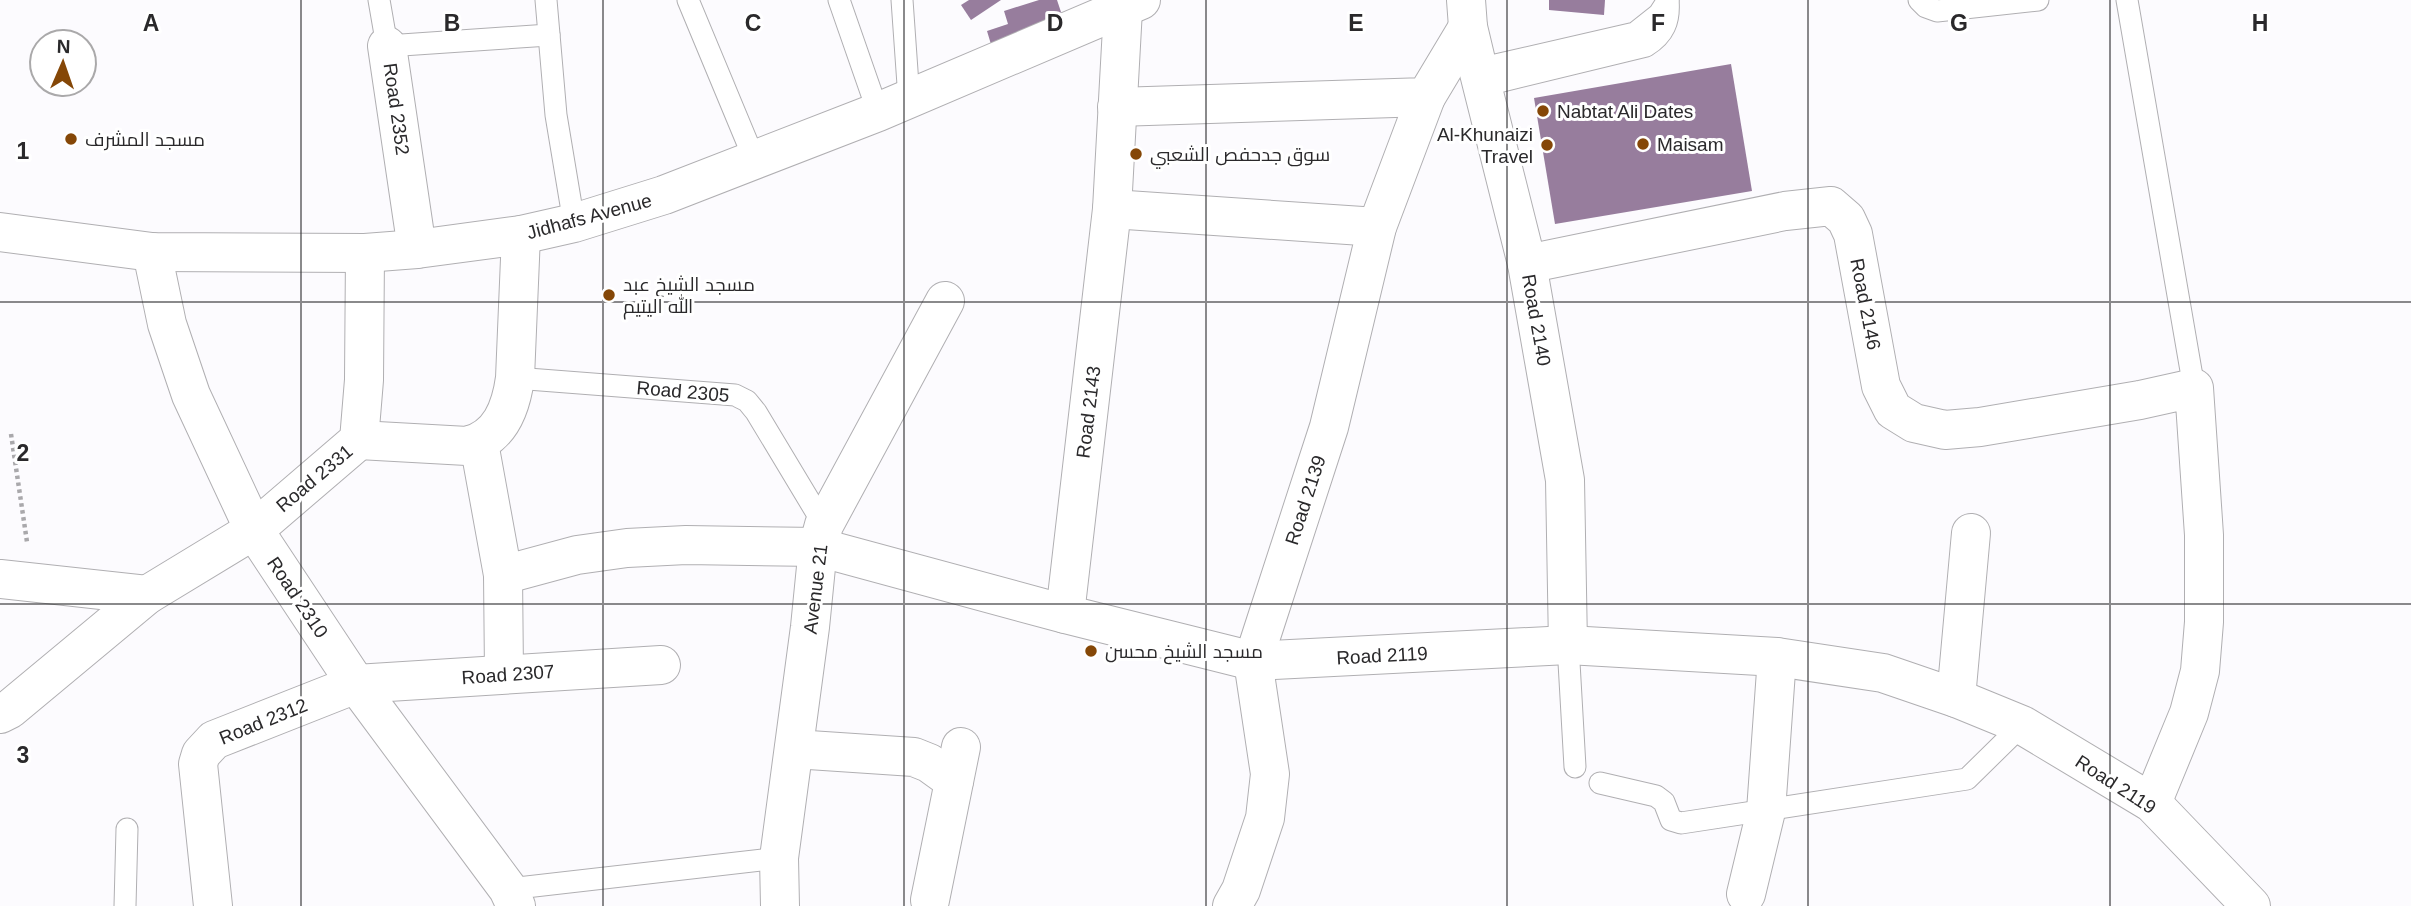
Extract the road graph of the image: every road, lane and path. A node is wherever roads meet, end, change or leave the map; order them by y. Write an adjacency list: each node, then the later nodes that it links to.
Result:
1 (379, 0): 13 (lane)
2 (546, 0): 12 (lane)
3 (688, 0): 18 (lane)
4 (839, 0): 16 (lane)
5 (902, 0): 16 (lane)
6 (1668, 0): 14 (lane)
7 (1919, 0): 8 (lane)
8 (2038, 0)
9 (2127, 0): 30 (lane)
10 (1132, 5): 16 (street, Jidhafs Avenue); 17 (street, Road 2143)
11 (1467, 13): 14 (street, Road 2140); 15 (street)
12 (549, 35): 13 (lane, Road 2352); 20 (lane)
13 (387, 46): 24 (street, Road 2352)
14 (1480, 78): 27 (street, Road 2140)
15 (1426, 97): 17 (street); 21 (street, Road 2139)
16 (893, 106): 18 (street, Jidhafs Avenue)
17 (1116, 107): 19 (street, Road 2143)
18 (755, 161): 20 (street, Jidhafs Avenue)
19 (1112, 209): 21 (street); 40 (street, Road 2143)
20 (574, 223): 23 (street, Jidhafs Avenue)
21 (1377, 226): 43 (street, Road 2139)
22 (0, 232): 25 (street, Jidhafs Avenue)
23 (521, 234): 24 (street, Jidhafs Avenue); 29 (street)
24 (417, 249): 26 (street, Jidhafs Avenue)
25 (152, 252): 26 (street, Jidhafs Avenue); 34 (street, Road 2310)
26 (365, 253): 32 (street, Road 2331)
27 (1527, 264): 30 (street, Road 2146); 41 (street, Road 2140)
28 (944, 301): 36 (street, Avenue 21)
29 (515, 378): 33 (street); 36 (lane, Road 2305)
30 (2194, 388): 53 (street)
31 (11, 434): 38 (path)
32 (359, 440): 33 (street); 34 (street, Road 2331)
33 (479, 443): 37 (street)
34 (254, 530): 39 (street, Road 2331); 46 (street, Road 2310)
35 (1971, 533): 47 (street)
36 (821, 536): 37 (street); 40 (street, Road 2119); 50 (street, Avenue 21)
37 (503, 575): 45 (street)
38 (16, 580): 39 (street)
39 (147, 594): 48 (street, Road 2331)
40 (1065, 614): 43 (street, Road 2119)
41 (1568, 645): 42 (street, Road 2119); 43 (street, Road 2119); 51 (lane)
42 (1777, 657): 47 (street, Road 2119); 54 (street)
43 (1253, 661): 63 (street, Road 2139)
44 (661, 666): 45 (street, Road 2307)
45 (504, 673): 46 (street, Road 2307)
46 (356, 684): 58 (street, Road 2310); 61 (street, Road 2312)
47 (1956, 698): 49 (street, Road 2119)
48 (0, 714)
49 (2022, 725): 53 (street, Road 2119); 54 (lane)
50 (794, 749): 56 (street, Avenue 21); 59 (street)
51 (1575, 767)
52 (1600, 783): 54 (lane)
53 (2152, 803): 64 (street, Road 2119)
54 (1766, 811): 57 (street)
55 (127, 829): 60 (lane)
56 (779, 858): 58 (lane); 62 (street, Avenue 21)
57 (1745, 894)
58 (512, 898)
59 (930, 900)
60 (125, 906)
61 (213, 906)
62 (780, 906)
63 (1233, 906)
64 (2250, 906)

